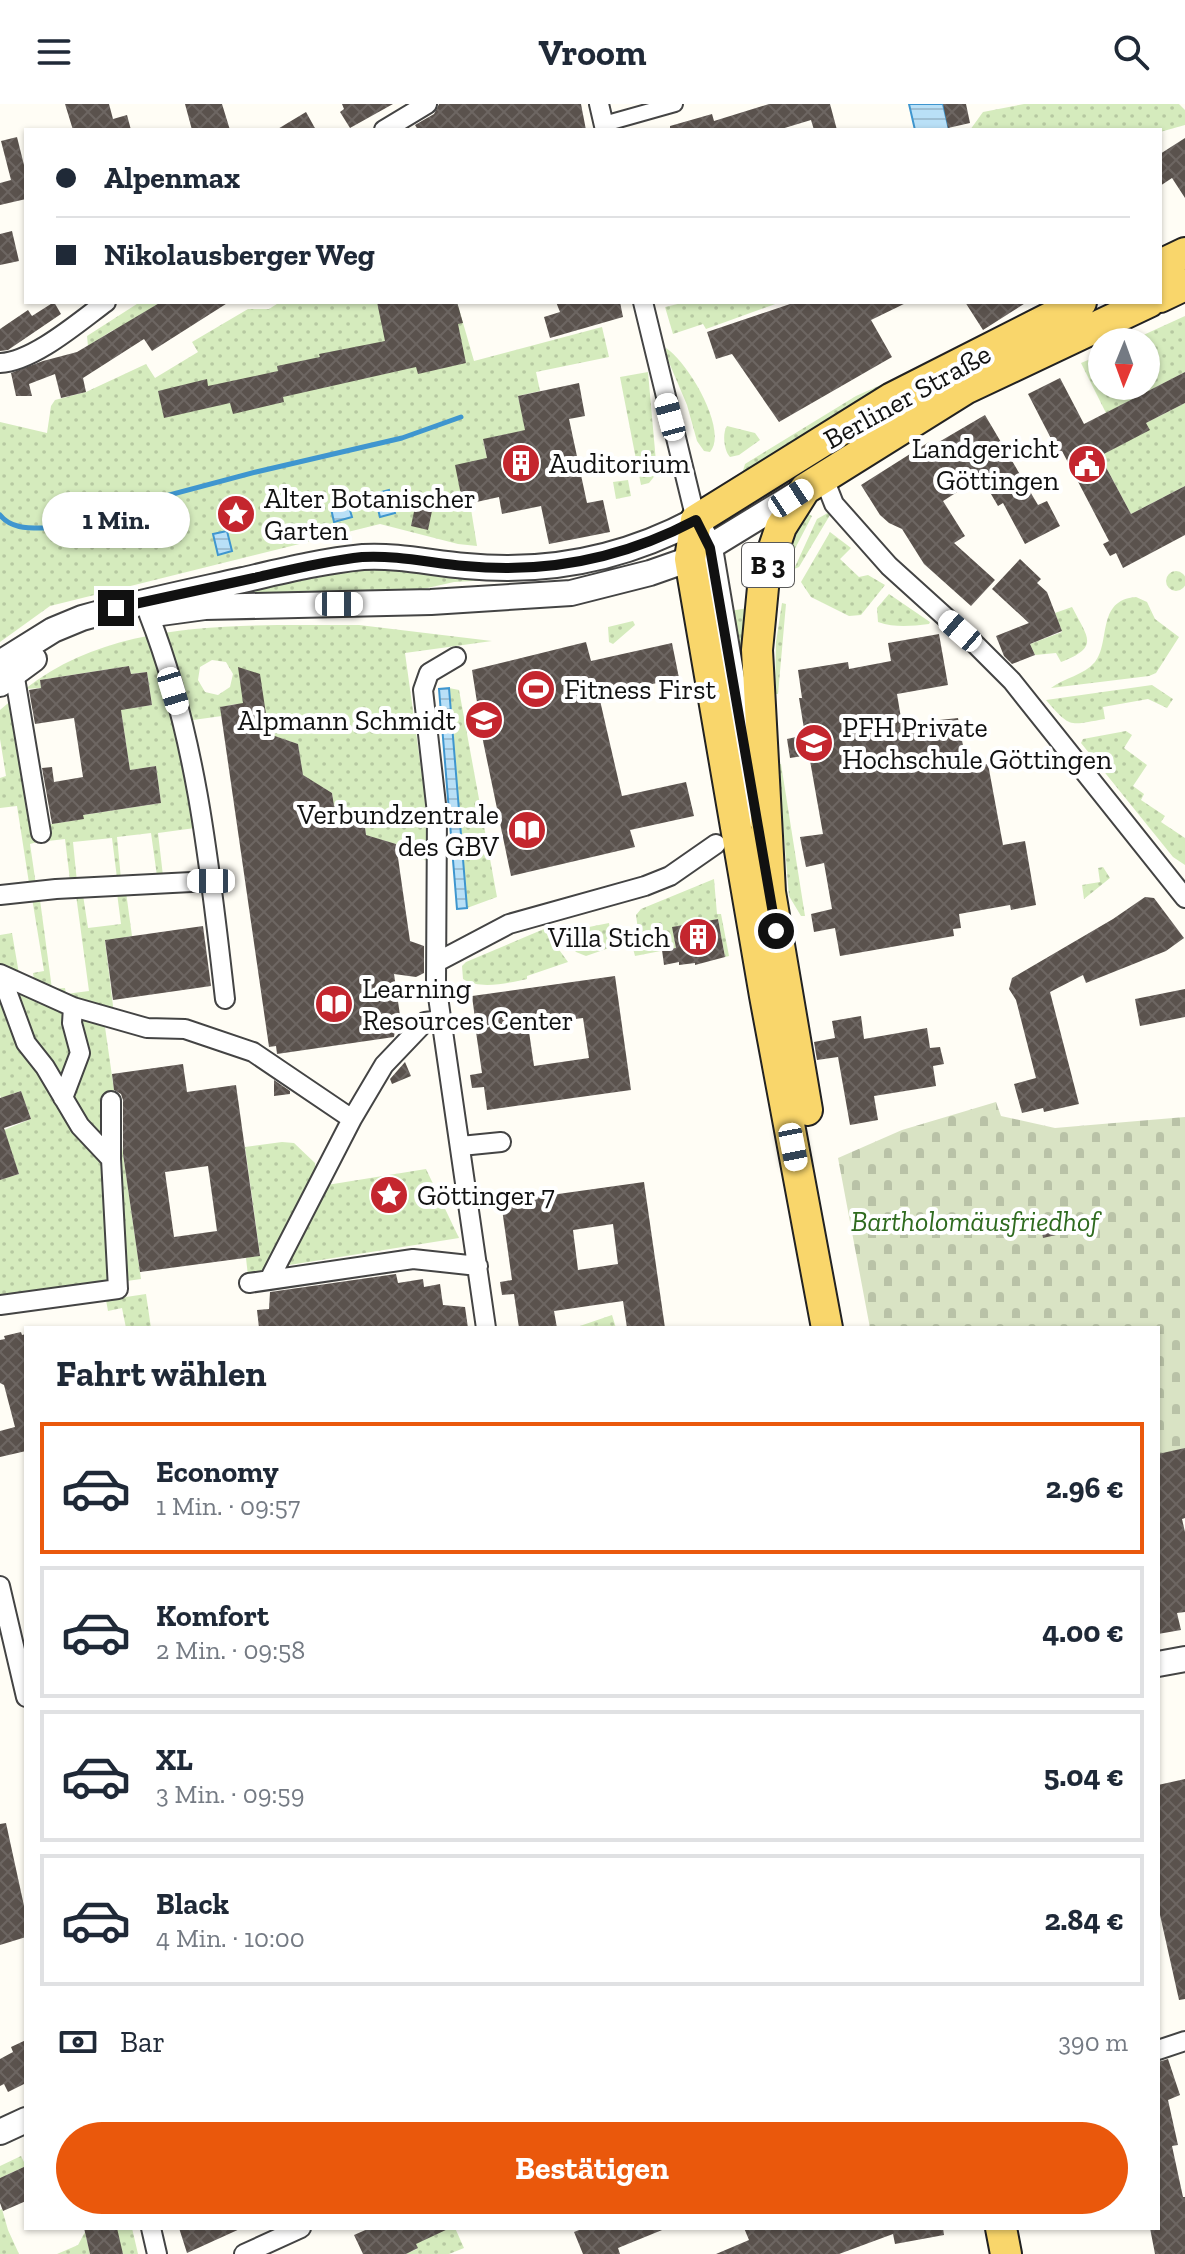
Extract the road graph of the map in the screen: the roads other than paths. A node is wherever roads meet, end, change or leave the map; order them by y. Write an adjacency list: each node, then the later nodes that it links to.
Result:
1 (427, 104): 5 (street)
2 (599, 104): 4 (street)
3 (675, 104): 4 (street)
4 (604, 127)
5 (387, 128)
6 (1185, 253): 7 (main road)
7 (1162, 264)
8 (1185, 285): 9 (main road)
9 (1162, 296)
10 (103, 304): 14 (street)
11 (643, 304): 16 (street)
12 (1077, 304): 16 (main road, Berliner Straße)
13 (1145, 304): 15 (main road, Berliner Straße / B 3)
14 (0, 363)
15 (814, 482): 17 (street, Berliner Straße); 24 (main road, Berliner Straße / B 3); 26 (street)
16 (696, 520): 17 (main road); 20 (street)
17 (700, 554): 18 (street, Berliner Straße); 24 (street); 43 (main road)
18 (149, 615): 20 (street, Berliner Straße); 23 (street)
19 (456, 657): 27 (street)
20 (5, 673): 21 (street)
21 (41, 833)
22 (716, 844): 27 (street)
23 (211, 881): 25 (street); 29 (street)
24 (770, 892): 44 (main road, B 3)
25 (0, 895)
26 (1185, 898)
27 (437, 962): 31 (street)
28 (1, 975): 30 (street); 32 (street)
29 (225, 999)
30 (73, 1007): 32 (street); 34 (street)
31 (442, 1020): 34 (street); 36 (street)
32 (63, 1098): 37 (street)
33 (111, 1101): 37 (street)
34 (352, 1119): 39 (street)
35 (501, 1142): 36 (street)
36 (461, 1146): 38 (street)
37 (111, 1159): 41 (street)
38 (478, 1266): 39 (street); 42 (street)
39 (269, 1280): 40 (street)
40 (249, 1283)
41 (0, 1305)
42 (486, 1326)
43 (827, 1326)
44 (848, 1326)
45 (0, 1586): 48 (street)
46 (1185, 1659): 47 (street)
47 (1160, 1664)
48 (24, 1688)
49 (1185, 2041): 50 (street)
50 (1160, 2049)
51 (24, 2121): 52 (street)
52 (0, 2132)
53 (151, 2230): 56 (street)
54 (297, 2230): 57 (street)
55 (1001, 2230): 58 (main road)
56 (157, 2254)
57 (244, 2254)
58 (1006, 2254)

